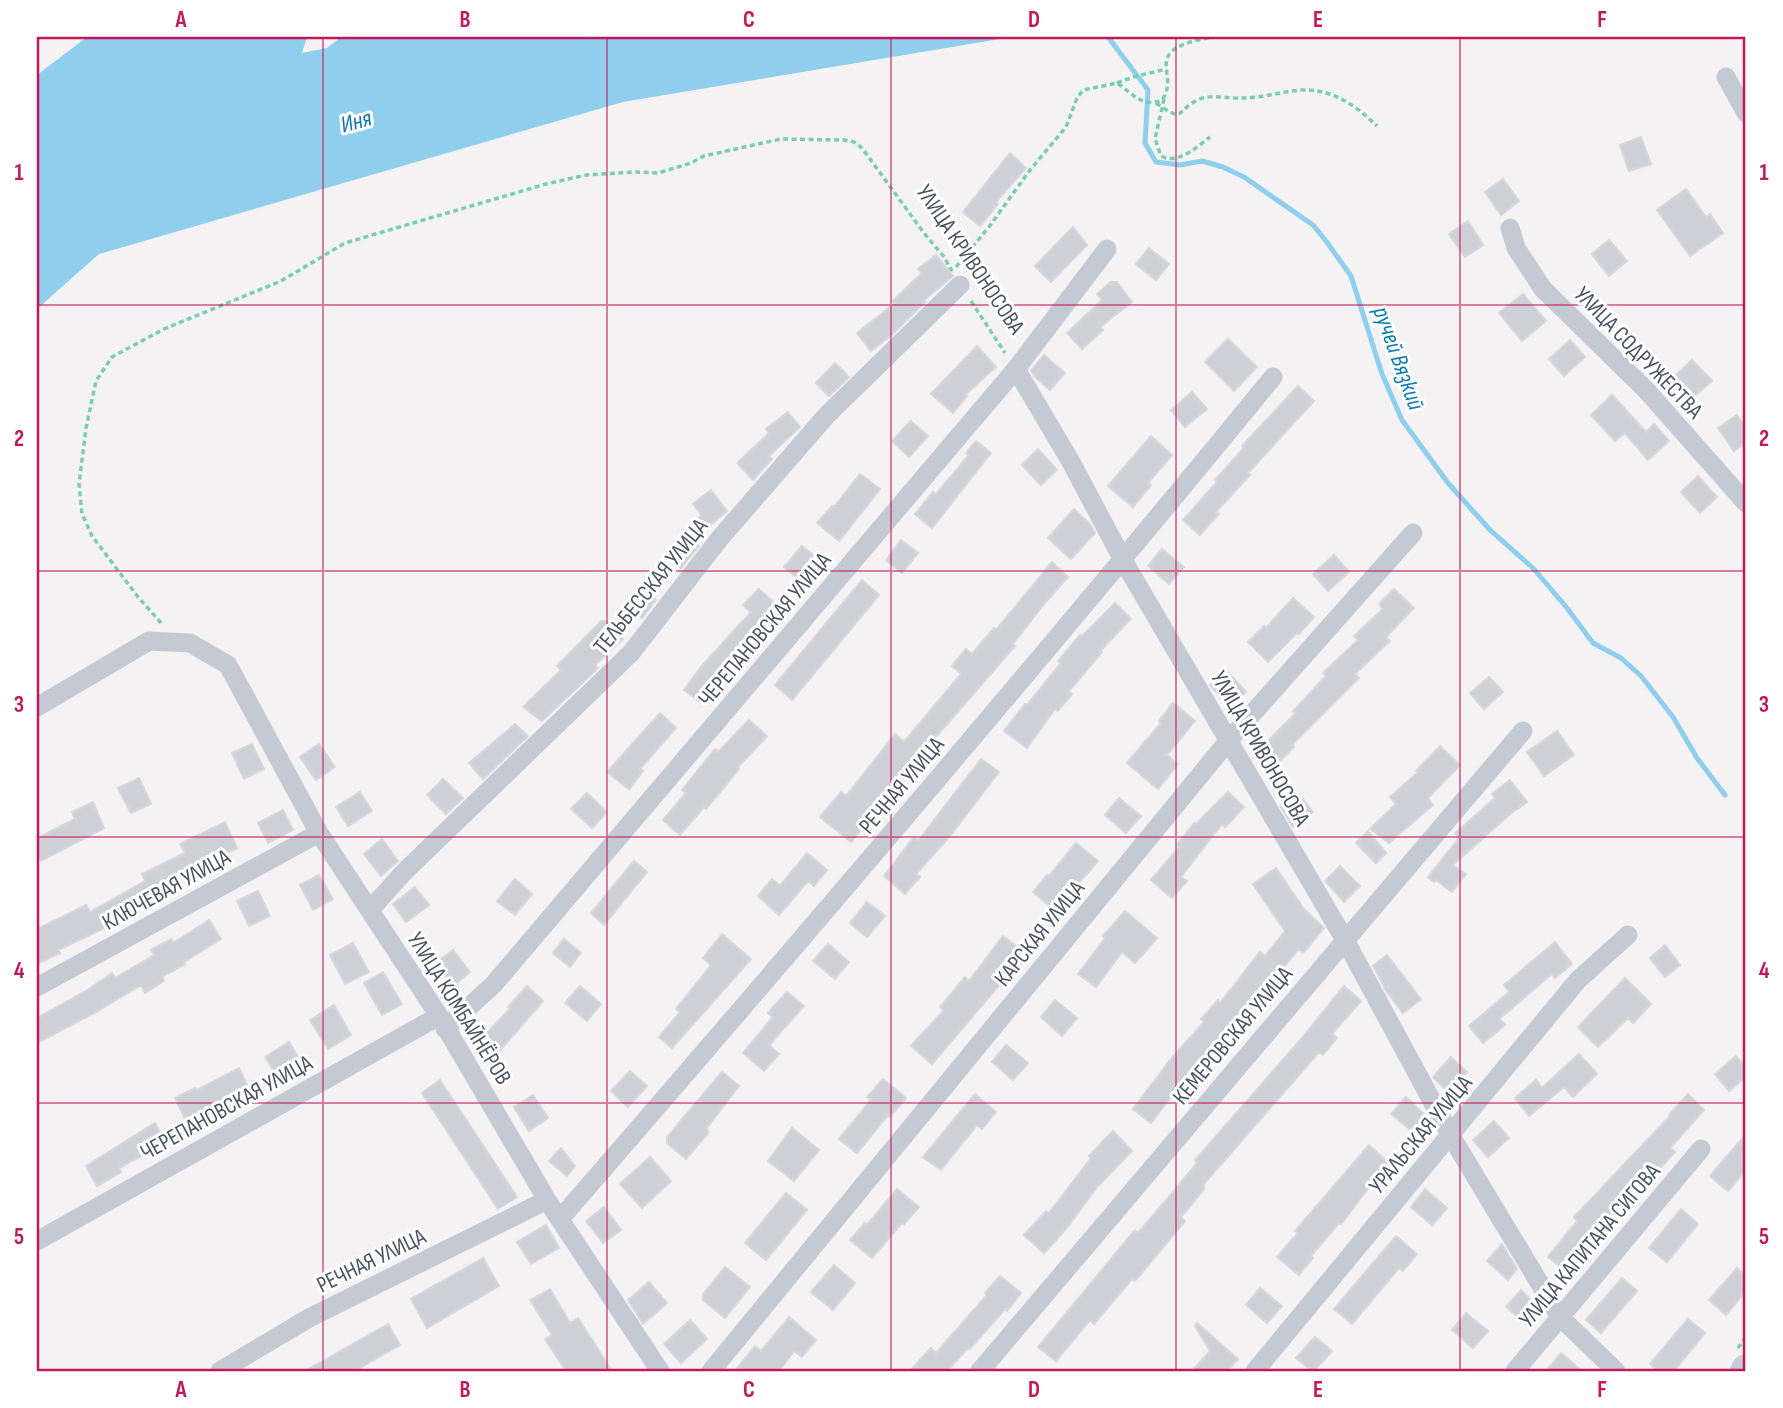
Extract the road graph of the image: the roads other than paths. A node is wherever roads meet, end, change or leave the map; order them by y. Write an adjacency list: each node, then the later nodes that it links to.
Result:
1 (1726, 77): 2 (street)
2 (1746, 113)
3 (1510, 228): 8 (street, УЛИЦА СОДРУЖЕСТВА)
4 (1107, 249): 6 (street, ЧЕРЕПАНОВСКАЯ УЛИЦА)
5 (956, 278): 15 (street, ТЕЛЬБЕССКАЯ УЛИЦА)
6 (1016, 369): 10 (street, УЛИЦА КРИВОНОСОВА); 19 (street, ЧЕРЕПАНОВСКАЯ УЛИЦА)
7 (1273, 377): 10 (street, РЕЧНАЯ УЛИЦА)
8 (1746, 503)
9 (1413, 533): 13 (street, КАРСКАЯ УЛИЦА)
10 (1123, 560): 13 (street, УЛИЦА КРИВОНОСОВА); 23 (street, РЕЧНАЯ УЛИЦА)
11 (37, 707): 14 (street, УЛИЦА КОМБАЙНЁРОВ)
12 (1523, 731): 17 (street, КЕМЕРОВСКАЯ УЛИЦА)
13 (1228, 740): 17 (street, УЛИЦА КРИВОНОСОВА); 28 (street, КАРСКАЯ УЛИЦА)
14 (319, 833): 15 (street, УЛИЦА КОМБАЙНЁРОВ); 18 (street, КЛЮЧЕВАЯ УЛИЦА)
15 (370, 910): 19 (street, УЛИЦА КОМБАЙНЁРОВ)
16 (1628, 935): 20 (street, УРАЛЬСКАЯ УЛИЦА)
17 (1345, 940): 20 (street, УЛИЦА КРИВОНОСОВА); 29 (street, КЕМЕРОВСКАЯ УЛИЦА)
18 (37, 988)
19 (442, 1023): 22 (street, УЛИЦА КОМБАЙНЁРОВ); 24 (street, ЧЕРЕПАНОВСКАЯ УЛИЦА)
20 (1451, 1136): 25 (street, УЛИЦА КРИВОНОСОВА); 30 (street, УРАЛЬСКАЯ УЛИЦА)
21 (1701, 1149): 25 (street, УЛИЦА КАПИТАНА СИГОВА)
22 (547, 1200): 23 (street, УЛИЦА КОМБАЙНЁРОВ); 26 (street, РЕЧНАЯ УЛИЦА)
23 (560, 1219): 27 (street, УЛИЦА КОМБАЙНЁРОВ)
24 (37, 1241)
25 (1560, 1317): 31 (street, УЛИЦА КАПИТАНА СИГОВА); 32 (street, УЛИЦА КРИВОНОСОВА)
26 (220, 1371)
27 (660, 1371)
28 (711, 1371)
29 (980, 1371)
30 (1255, 1371)
31 (1515, 1371)
32 (1616, 1371)

